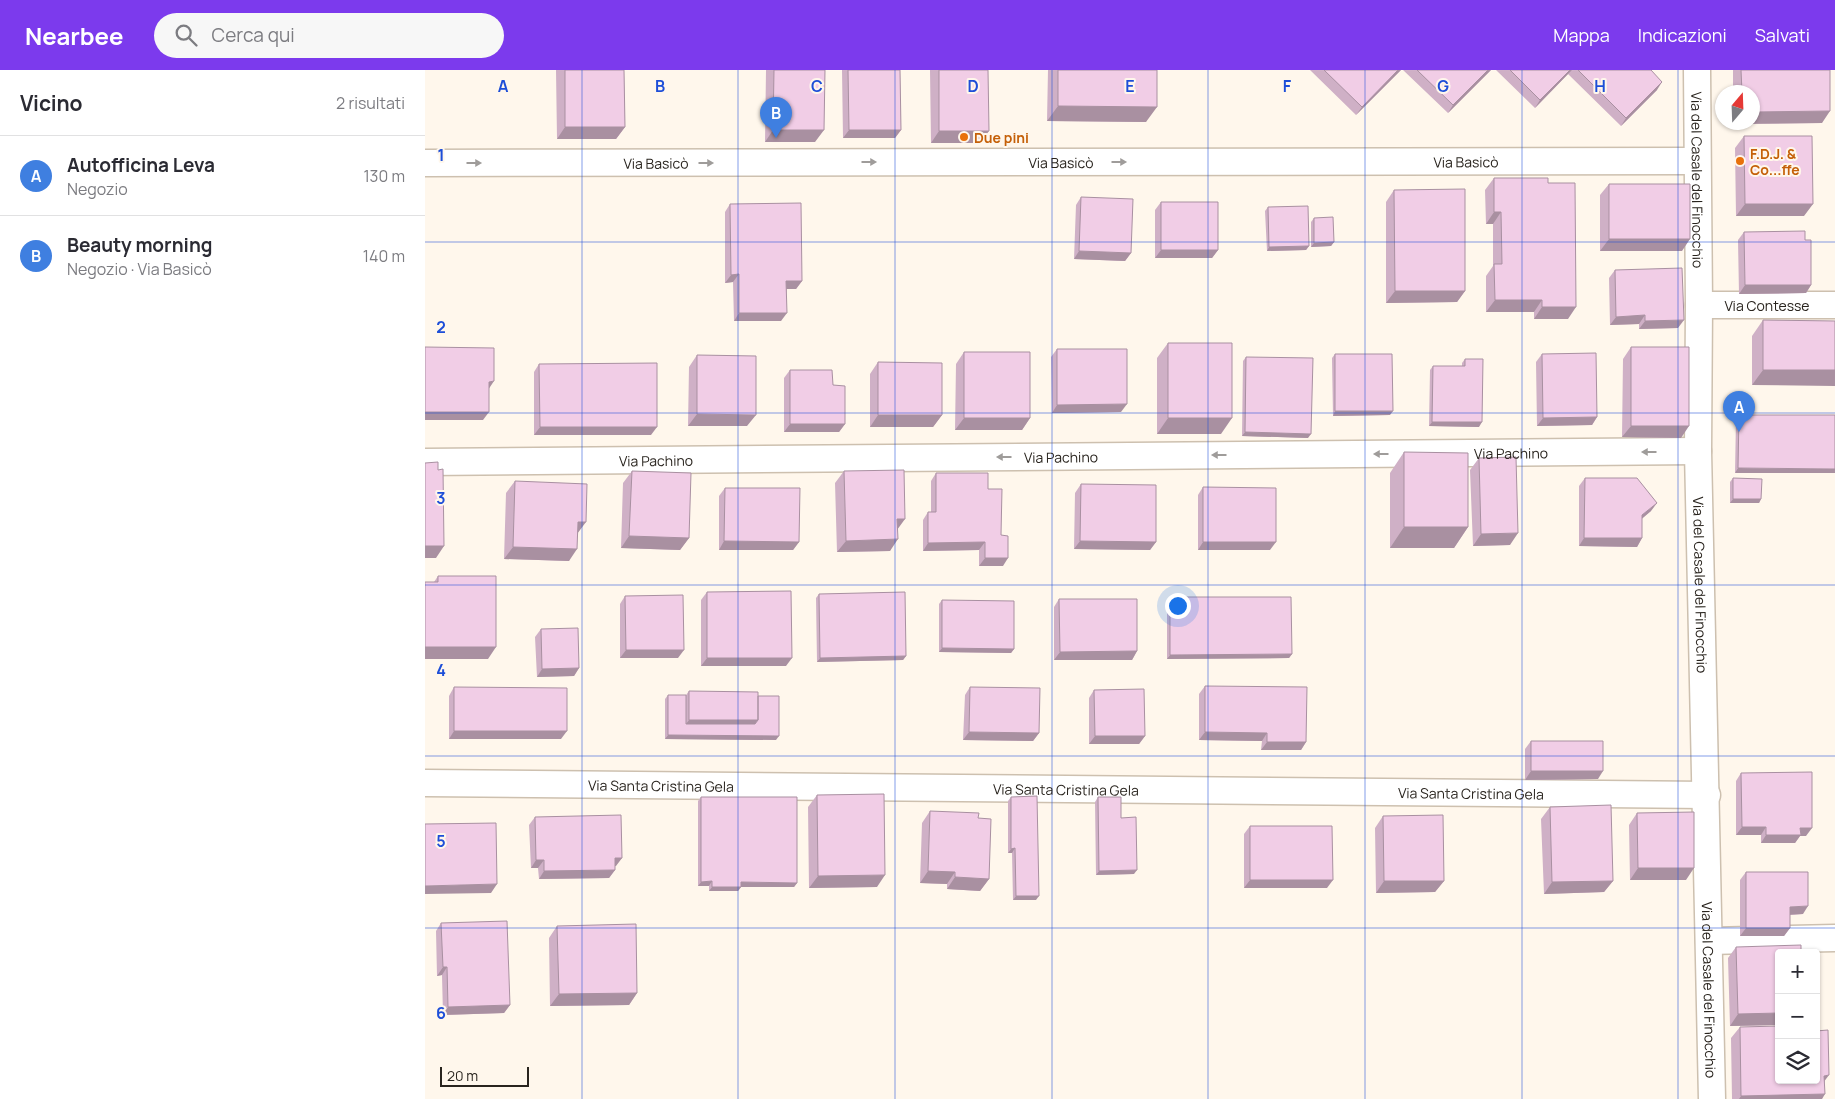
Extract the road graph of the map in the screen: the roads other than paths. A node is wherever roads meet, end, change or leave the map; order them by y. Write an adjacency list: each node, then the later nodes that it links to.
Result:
1 (1697, 70): 2 (street, Via del Casale del Finocchio)
2 (1697, 161): 3 (street, Via Basicò, one-way to 2); 4 (street, Via del Casale del Finocchio)
3 (425, 163)
4 (1699, 305): 5 (street, Via Contesse); 6 (street, Via del Casale del Finocchio)
5 (1835, 305)
6 (1698, 451): 7 (street, Via Pachino, one-way to 7); 9 (street, Via del Casale del Finocchio)
7 (425, 462)
8 (425, 783): 9 (street, Via Santa Cristina Gela)
9 (1707, 795): 11 (street, Via del Casale del Finocchio)
10 (1835, 938): 11 (street)
11 (1709, 941): 12 (street, Via del Casale del Finocchio)
12 (1712, 1099)

